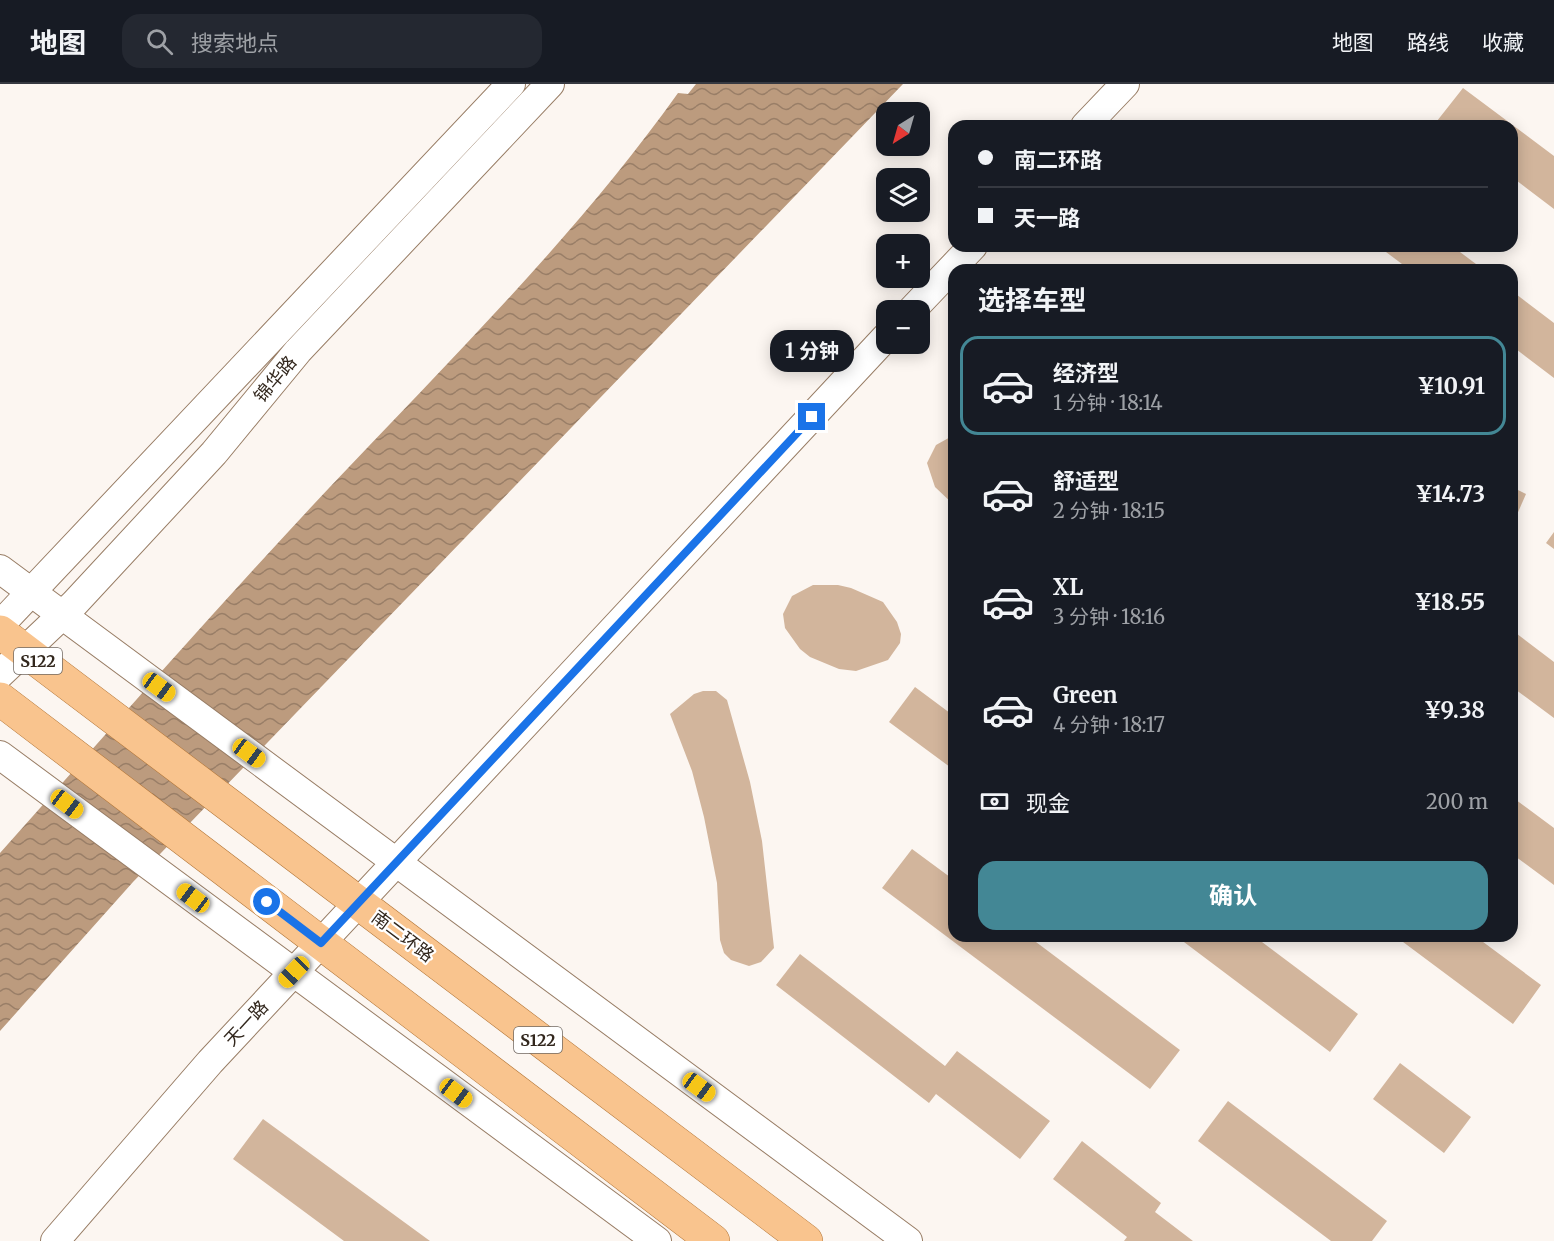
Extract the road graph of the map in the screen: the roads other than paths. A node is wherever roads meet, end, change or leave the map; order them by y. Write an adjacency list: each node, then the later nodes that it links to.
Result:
1 (511, 84): 11 (street, 锦华路)
2 (550, 84): 12 (street, 锦华路)
3 (1125, 84): 4 (street)
4 (1092, 120)
5 (967, 252): 6 (street)
6 (956, 264)
7 (948, 272): 8 (street)
8 (922, 300)
9 (876, 349): 18 (street, 天一路)
10 (0, 569): 11 (street)
11 (31, 592): 12 (street); 13 (street, 锦华路)
12 (63, 615): 14 (street, 锦华路); 18 (street)
13 (0, 625)
14 (12, 642): 15 (street, 锦华路); 19 (main road, 南二环路 / S122)
15 (0, 674)
16 (0, 699): 20 (main road)
17 (6, 760): 21 (street)
18 (396, 863): 19 (street, 天一路); 26 (street)
19 (358, 902): 20 (street, 天一路); 25 (main road, 南二环路 / S122)
20 (321, 943): 21 (street, 天一路); 24 (main road)
21 (294, 972): 22 (street, 天一路); 23 (street)
22 (55, 1241)
23 (657, 1241)
24 (713, 1241)
25 (806, 1241)
26 (908, 1241)

